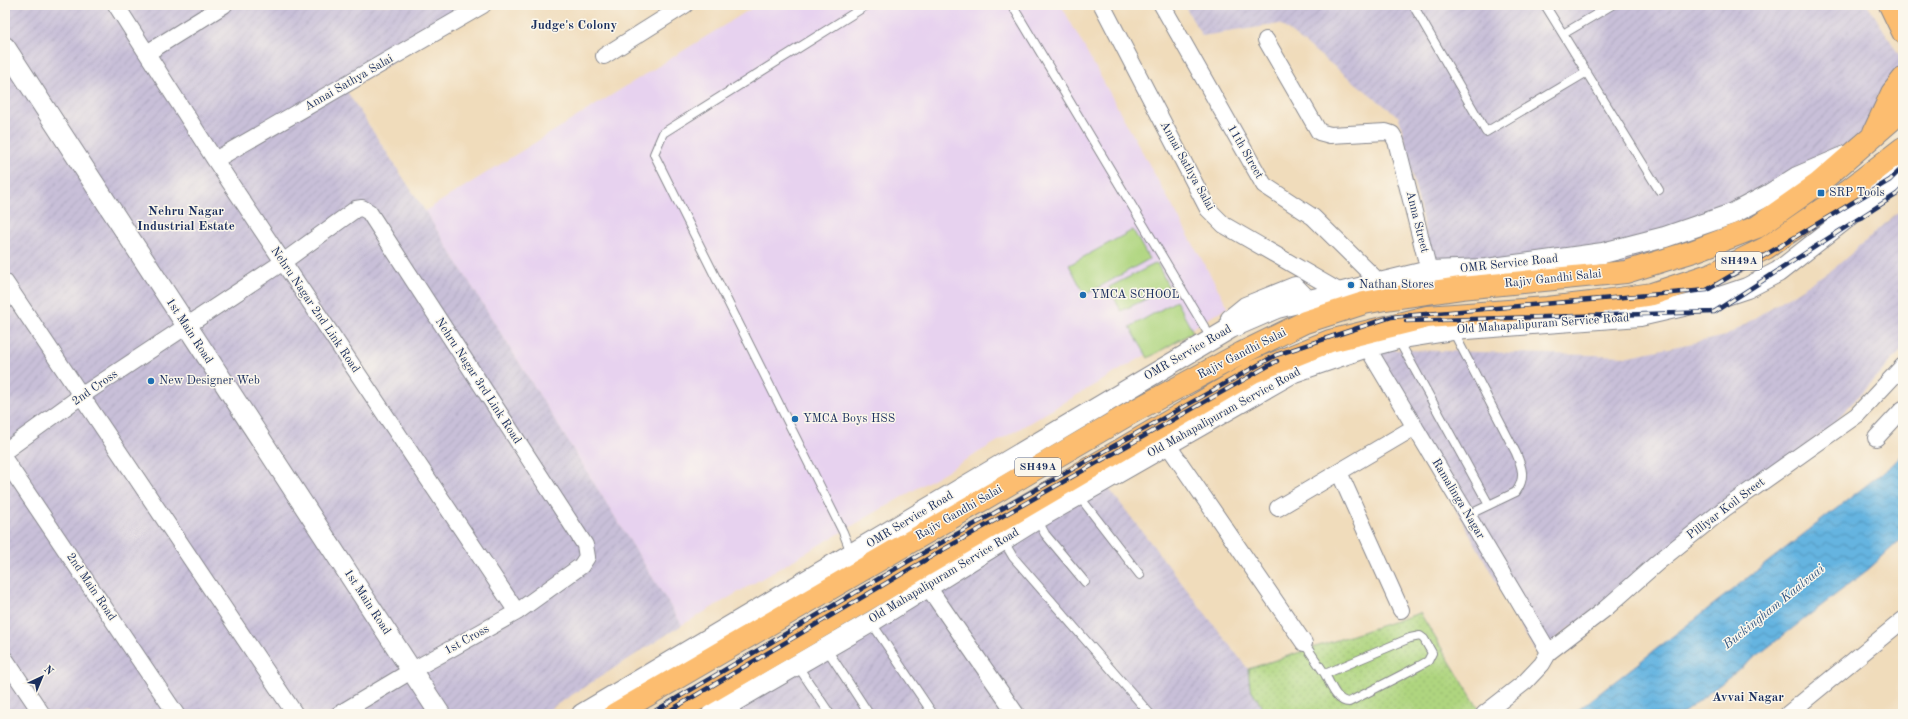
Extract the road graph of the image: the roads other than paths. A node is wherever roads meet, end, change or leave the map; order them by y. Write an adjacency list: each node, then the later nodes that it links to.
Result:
1 (116, 5): 17 (street, Nehru Nagar 2nd Link Road)
2 (224, 5): 17 (street)
3 (483, 5): 24 (street, Annai Sathya Salai)
4 (685, 5): 18 (street)
5 (867, 5): 54 (lane)
6 (1012, 5): 36 (lane)
7 (1102, 5): 33 (street, Annai Sathya Salai)
8 (1162, 5): 31 (street, 11th Street)
9 (1413, 5): 19 (lane)
10 (1545, 5): 14 (lane)
11 (1612, 5): 14 (lane)
12 (1890, 5): 13 (main road)
13 (1903, 32)
14 (1563, 34): 19 (lane)
15 (1266, 40): 29 (street, Anna Street)
16 (5, 47): 34 (street, 1st Main Road)
17 (147, 54): 24 (street, Nehru Nagar 2nd Link Road)
18 (604, 56)
19 (1587, 72): 26 (lane)
20 (1903, 79): 22 (main road)
21 (1903, 110): 22 (main road, Rajiv Gandhi Salai / SH49A)
22 (1864, 145): 28 (street, OMR Service Road); 32 (main road, Rajiv Gandhi Salai / SH49A)
23 (1903, 148): 37 (main road, Rajiv Gandhi Salai / SH49A)
24 (215, 160): 27 (street, Nehru Nagar 2nd Link Road)
25 (1903, 174): 35 (street, Old Mahapalipuram Service Road)
26 (1659, 190)
27 (283, 262): 34 (street, 2nd Cross); 56 (street, Nehru Nagar 3rd Link Road); 61 (street, Nehru Nagar 2nd Link Road)
28 (1501, 266): 29 (street, OMR Service Road); 32 (main road)
29 (1429, 271): 31 (street, OMR Service Road)
30 (5, 282): 39 (street)
31 (1381, 284): 33 (street, OMR Service Road)
32 (1487, 286): 52 (main road, Rajiv Gandhi Salai / SH49A)
33 (1342, 292): 36 (street, OMR Service Road)
34 (186, 326): 39 (street, 2nd Cross); 69 (street, 1st Main Road)
35 (1453, 330): 37 (street, Old Mahapalipuram Service Road); 48 (lane)
36 (1211, 338): 54 (street, OMR Service Road)
37 (1379, 340): 41 (street, Ramalinga Nagar); 43 (street, Old Mahapalipuram Service Road); 48 (lane); 55 (main road, Rajiv Gandhi Salai / SH49A)
38 (1903, 366): 66 (street, Pilliyar Koil Sreet)
39 (81, 396): 44 (street, 2nd Cross); 74 (street)
40 (1903, 409): 42 (street)
41 (1415, 427): 46 (street); 50 (street, Ramalinga Nagar)
42 (1876, 438)
43 (1167, 444): 47 (street, Old Mahapalipuram Service Road); 64 (street)
44 (5, 451)
45 (5, 460): 73 (street, 2nd Main Road)
46 (1339, 472): 49 (street); 60 (street)
47 (1079, 496): 51 (street, Old Mahapalipuram Service Road); 57 (lane)
48 (1489, 505): 50 (lane)
49 (1278, 508)
50 (1468, 515): 66 (street, Ramalinga Nagar)
51 (1037, 519): 53 (street, Old Mahapalipuram Service Road); 58 (lane)
52 (928, 532): 55 (main road); 78 (main road, Rajiv Gandhi Salai / SH49A)
53 (1003, 540): 59 (street, Old Mahapalipuram Service Road); 85 (lane)
54 (852, 555): 77 (street, OMR Service Road)
55 (941, 556): 62 (main road, Rajiv Gandhi Salai / SH49A)
56 (587, 557): 61 (street, 1st Cross)
57 (1140, 575)
58 (1085, 582)
59 (928, 587): 62 (street, Old Mahapalipuram Service Road); 84 (street)
60 (1401, 610)
61 (517, 612): 69 (street, 1st Cross)
62 (865, 613): 65 (street, Old Mahapalipuram Service Road); 79 (main road, Rajiv Gandhi Salai / SH49A); 83 (lane)
63 (1903, 620): 87 (street)
64 (1304, 643): 70 (lane)
65 (825, 647): 68 (street, Old Mahapalipuram Service Road); 82 (lane)
66 (1549, 652): 86 (street, Pilliyar Koil Sreet)
67 (5, 659): 72 (street)
68 (798, 665): 71 (street, Old Mahapalipuram Service Road); 81 (lane)
69 (411, 671): 75 (street, 1st Cross); 76 (street, 1st Main Road)
70 (1325, 674): 70 (lane)
71 (735, 709): 80 (street, Old Mahapalipuram Service Road)
72 (42, 714)
73 (176, 714)
74 (295, 714)
75 (339, 714)
76 (440, 714)
77 (582, 714)
78 (615, 714)
79 (672, 714)
80 (712, 714)
81 (830, 714)
82 (869, 714)
83 (933, 714)
84 (1016, 714)
85 (1150, 714)
86 (1484, 714)
87 (1788, 714)

